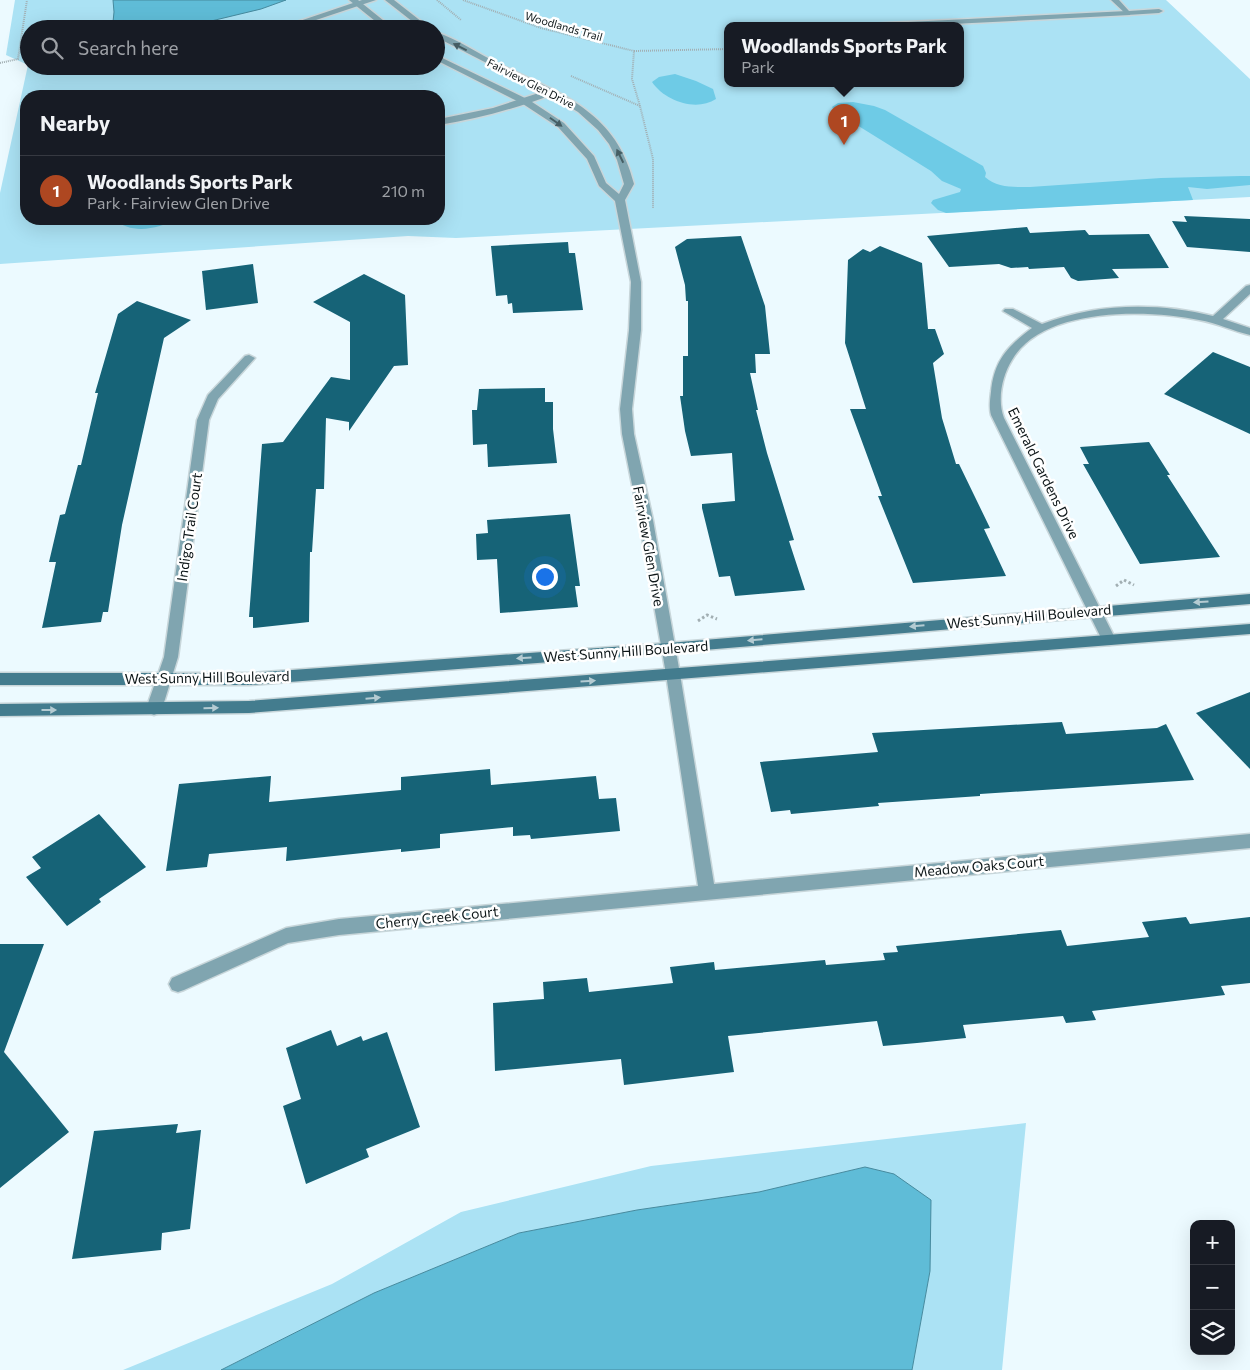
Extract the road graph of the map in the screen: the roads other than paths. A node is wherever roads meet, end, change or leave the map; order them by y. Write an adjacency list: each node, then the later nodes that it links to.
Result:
1 (372, 0): 5 (street)
2 (389, 0): 9 (street)
3 (1115, 0): 6 (street)
4 (1148, 0): 6 (street)
5 (354, 2): 7 (street); 8 (street)
6 (1127, 13): 10 (street)
7 (305, 20)
8 (378, 20)
9 (415, 20)
10 (948, 22)
11 (445, 39): 13 (street, Fairview Glen Drive, one-way to 11)
12 (445, 62): 14 (street, Fairview Glen Drive)
13 (551, 92): 14 (street); 16 (street, Fairview Glen Drive, one-way to 13)
14 (526, 102): 15 (street); 16 (street, Fairview Glen Drive, one-way to 16)
15 (445, 121)
16 (620, 200): 27 (street, Fairview Glen Drive)
17 (1250, 288): 19 (street)
18 (1009, 310): 20 (street)
19 (1215, 321): 20 (street, Emerald Gardens Drive); 21 (street, Emerald Gardens Drive)
20 (1040, 328): 24 (street, Emerald Gardens Drive)
21 (1250, 332)
22 (249, 358): 29 (street, Indigo Trail Court)
23 (1250, 599): 24 (street, West Sunny Hill Boulevard, one-way to 24)
24 (1096, 610): 26 (street, Emerald Gardens Drive); 27 (street, West Sunny Hill Boulevard, one-way to 27)
25 (1250, 629): 26 (street, West Sunny Hill Boulevard)
26 (1109, 640): 28 (street, West Sunny Hill Boulevard)
27 (668, 648): 28 (street, Fairview Glen Drive); 29 (street, West Sunny Hill Boulevard, one-way to 29)
28 (673, 674): 31 (street, West Sunny Hill Boulevard, one-way to 28); 34 (street, Fairview Glen Drive)
29 (165, 679): 30 (street, West Sunny Hill Boulevard); 31 (street, Indigo Trail Court)
30 (0, 680)
31 (154, 709): 32 (street, West Sunny Hill Boulevard, one-way to 31)
32 (0, 710)
33 (1250, 841): 34 (street, Meadow Oaks Court)
34 (708, 891): 35 (street, Cherry Creek Court)
35 (178, 984)

